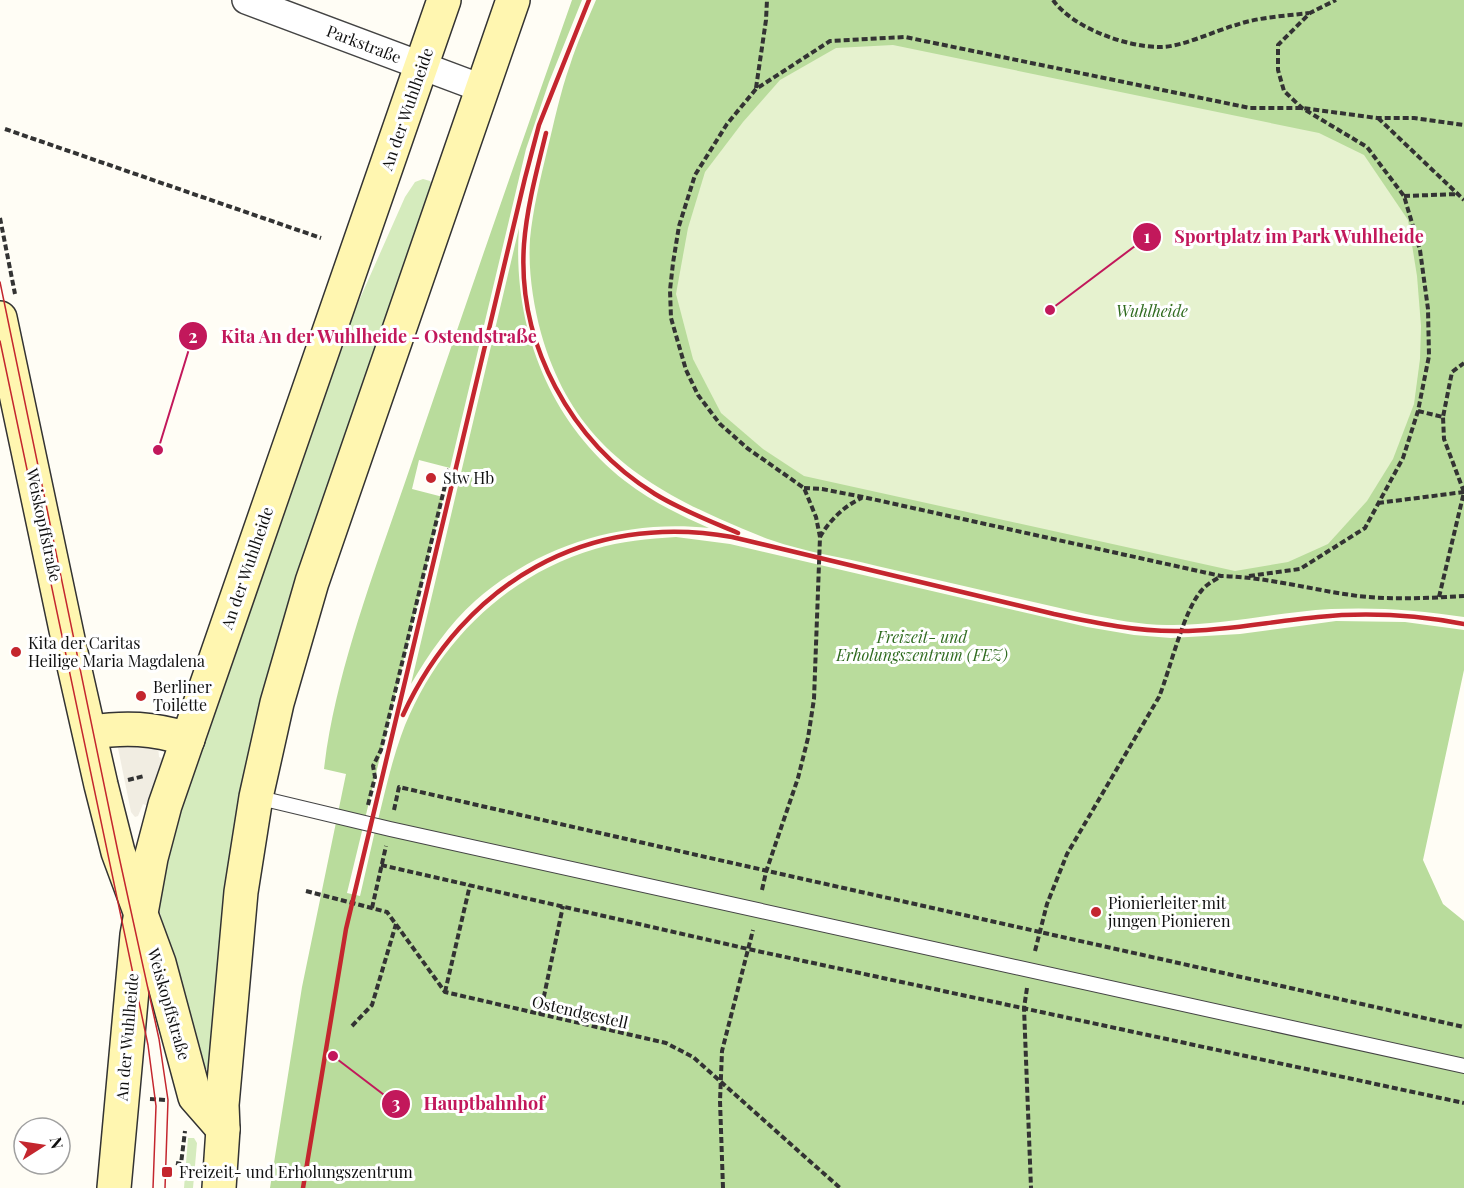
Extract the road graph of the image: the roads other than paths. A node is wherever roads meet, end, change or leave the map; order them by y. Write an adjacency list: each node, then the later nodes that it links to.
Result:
1 (246, 0): 4 (street, Parkstraße)
2 (444, 0): 4 (main road, An der Wuhlheide)
3 (513, 0): 5 (main road)
4 (422, 66): 5 (street, Parkstraße); 8 (main road, An der Wuhlheide)
5 (481, 88): 9 (main road)
6 (8, 309): 7 (main road, Weiskopffstraße)
7 (90, 732): 8 (main road); 10 (main road, Weiskopffstraße)
8 (188, 739): 10 (main road, An der Wuhlheide)
9 (256, 797): 11 (lane); 12 (main road)
10 (140, 912): 12 (main road, Weiskopffstraße); 13 (main road, An der Wuhlheide)
11 (1464, 1066)
12 (223, 1128): 14 (main road)
13 (114, 1188)
14 (219, 1188)

